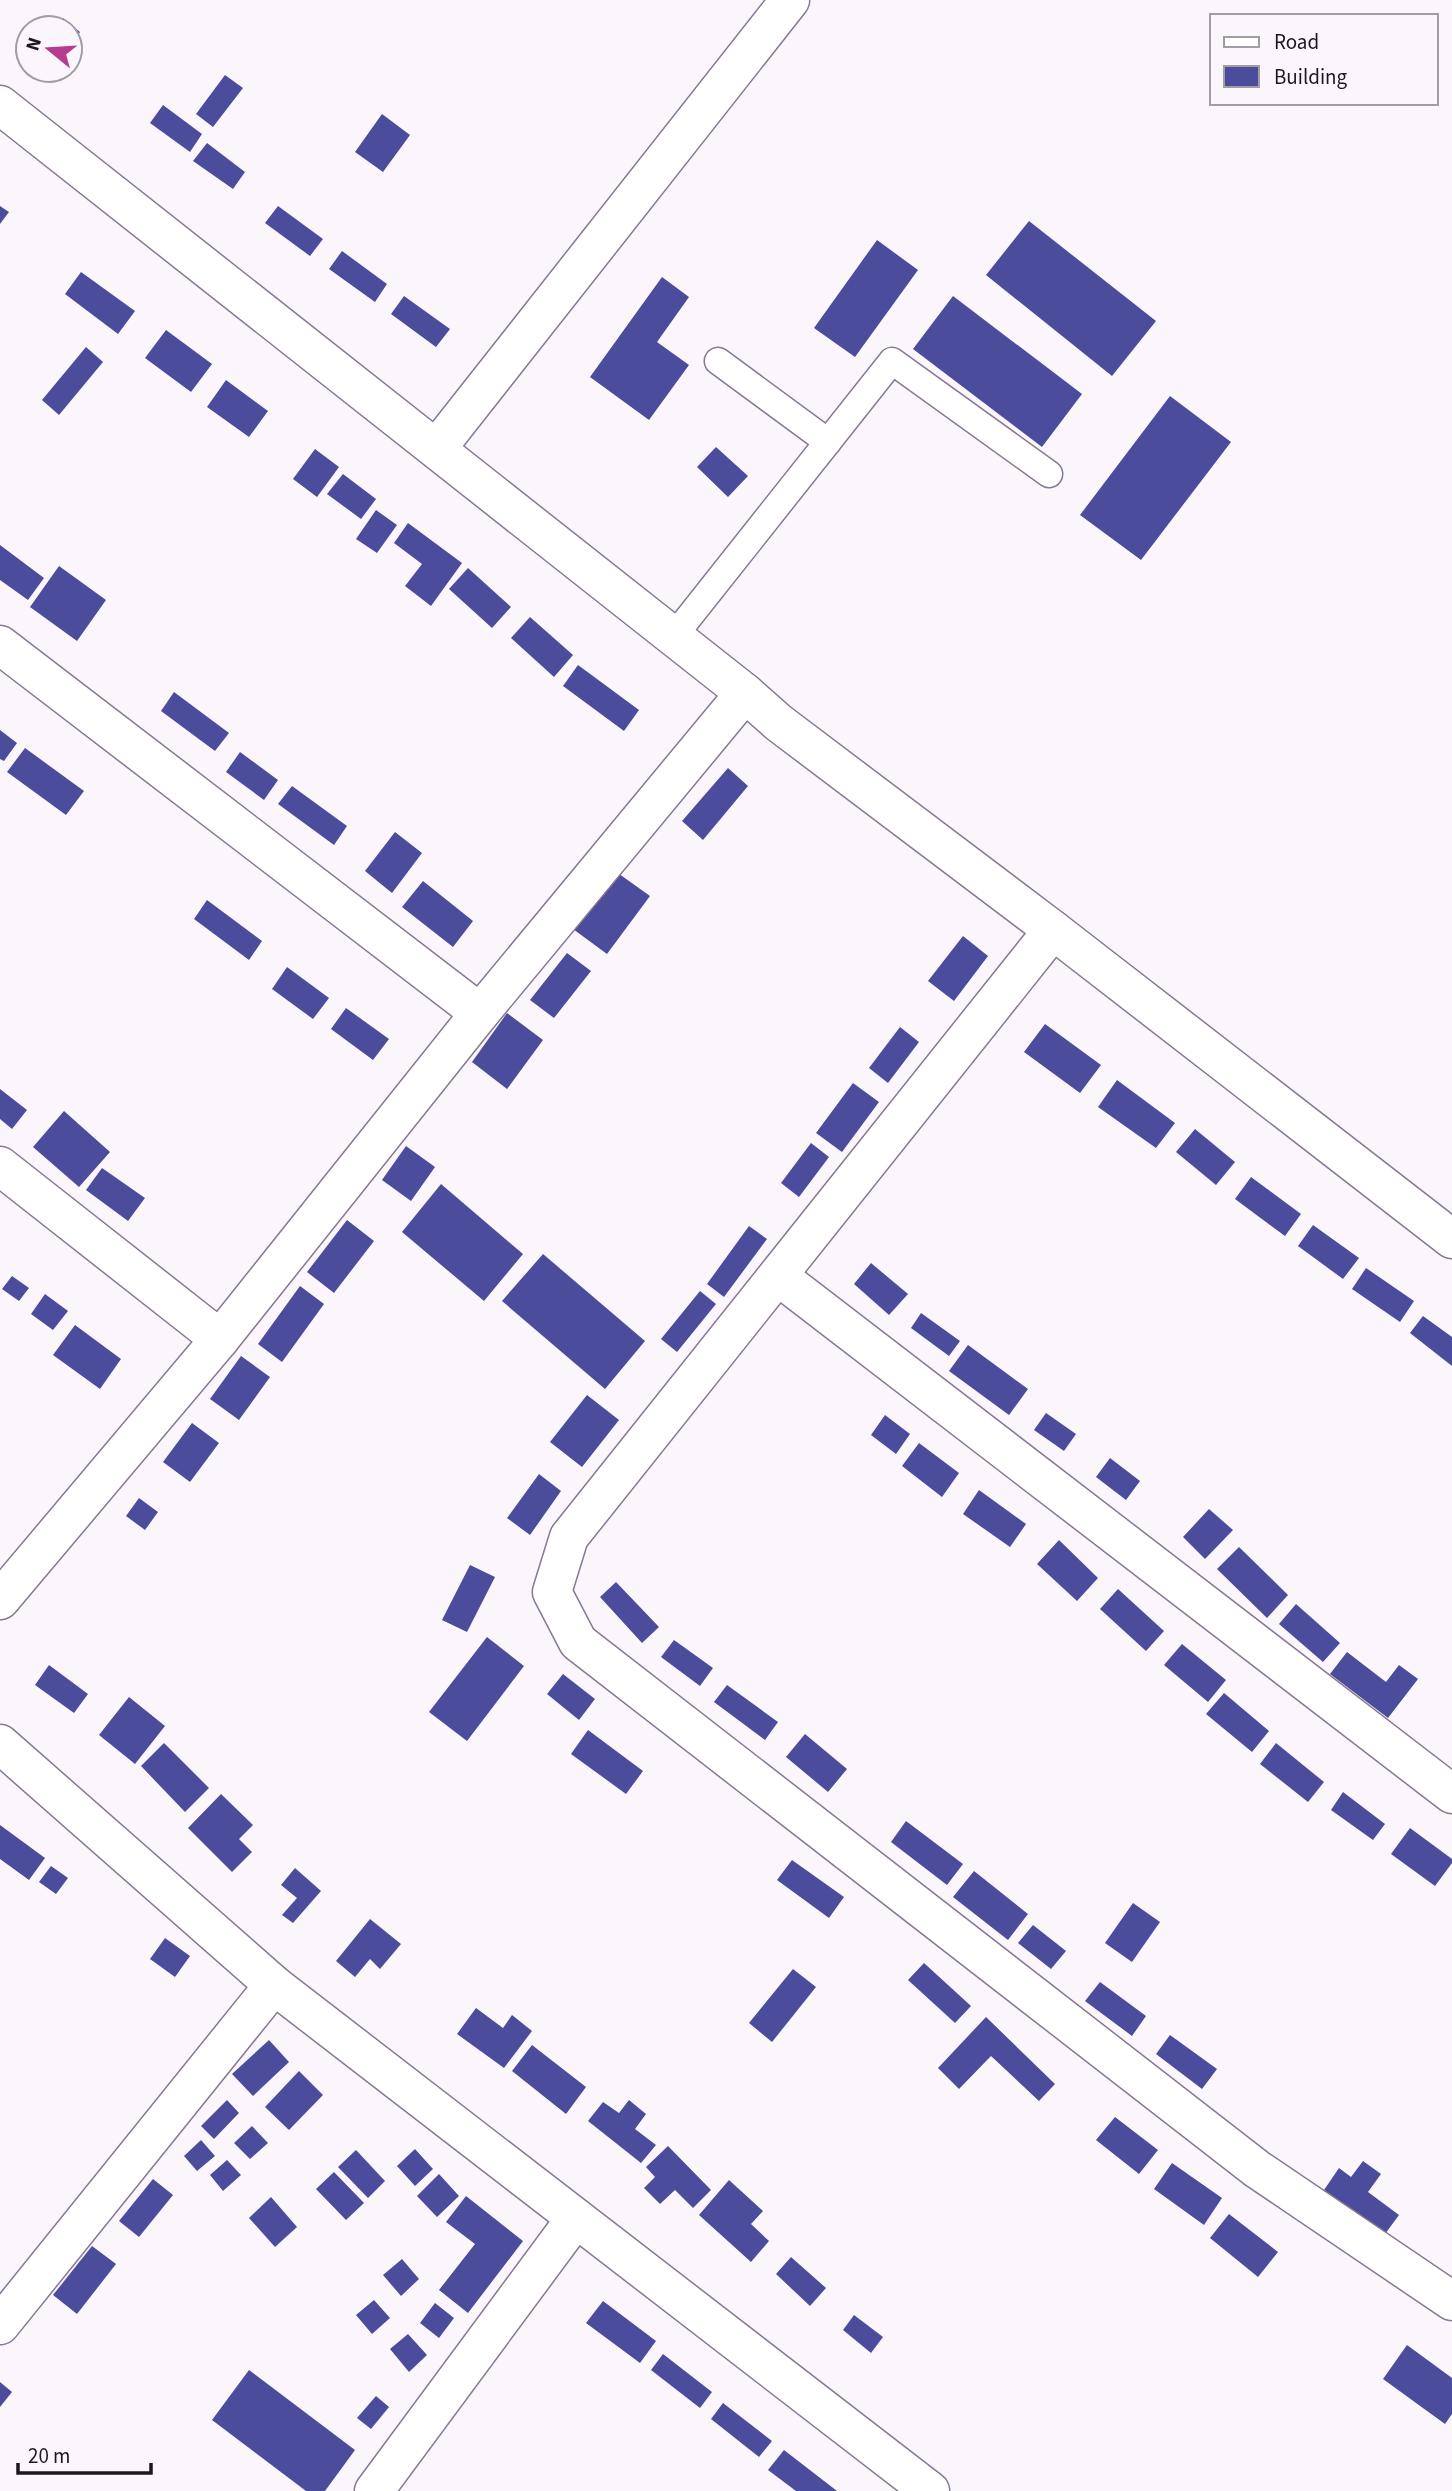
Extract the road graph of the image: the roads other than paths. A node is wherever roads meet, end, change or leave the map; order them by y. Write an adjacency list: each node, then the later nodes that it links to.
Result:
1 (790, 0): 5 (street)
2 (0, 104): 5 (street)
3 (718, 362): 4 (lane)
4 (828, 442): 6 (lane); 7 (lane)
5 (437, 448): 7 (street)
6 (1049, 474)
7 (674, 636): 9 (street)
8 (0, 645): 11 (street)
9 (745, 693): 10 (street); 11 (street)
10 (1053, 930): 13 (street); 14 (street)
11 (480, 1013): 15 (street)
12 (0, 1167): 15 (street)
13 (1452, 1239)
14 (778, 1276): 18 (street); 21 (street)
15 (220, 1339): 16 (street)
16 (0, 1600)
17 (0, 1744): 19 (street)
18 (1452, 1794)
19 (274, 1984): 20 (street); 22 (street)
20 (576, 2218): 23 (street); 24 (street)
21 (1452, 2301)
22 (6, 2305)
23 (374, 2491)
24 (930, 2491)

